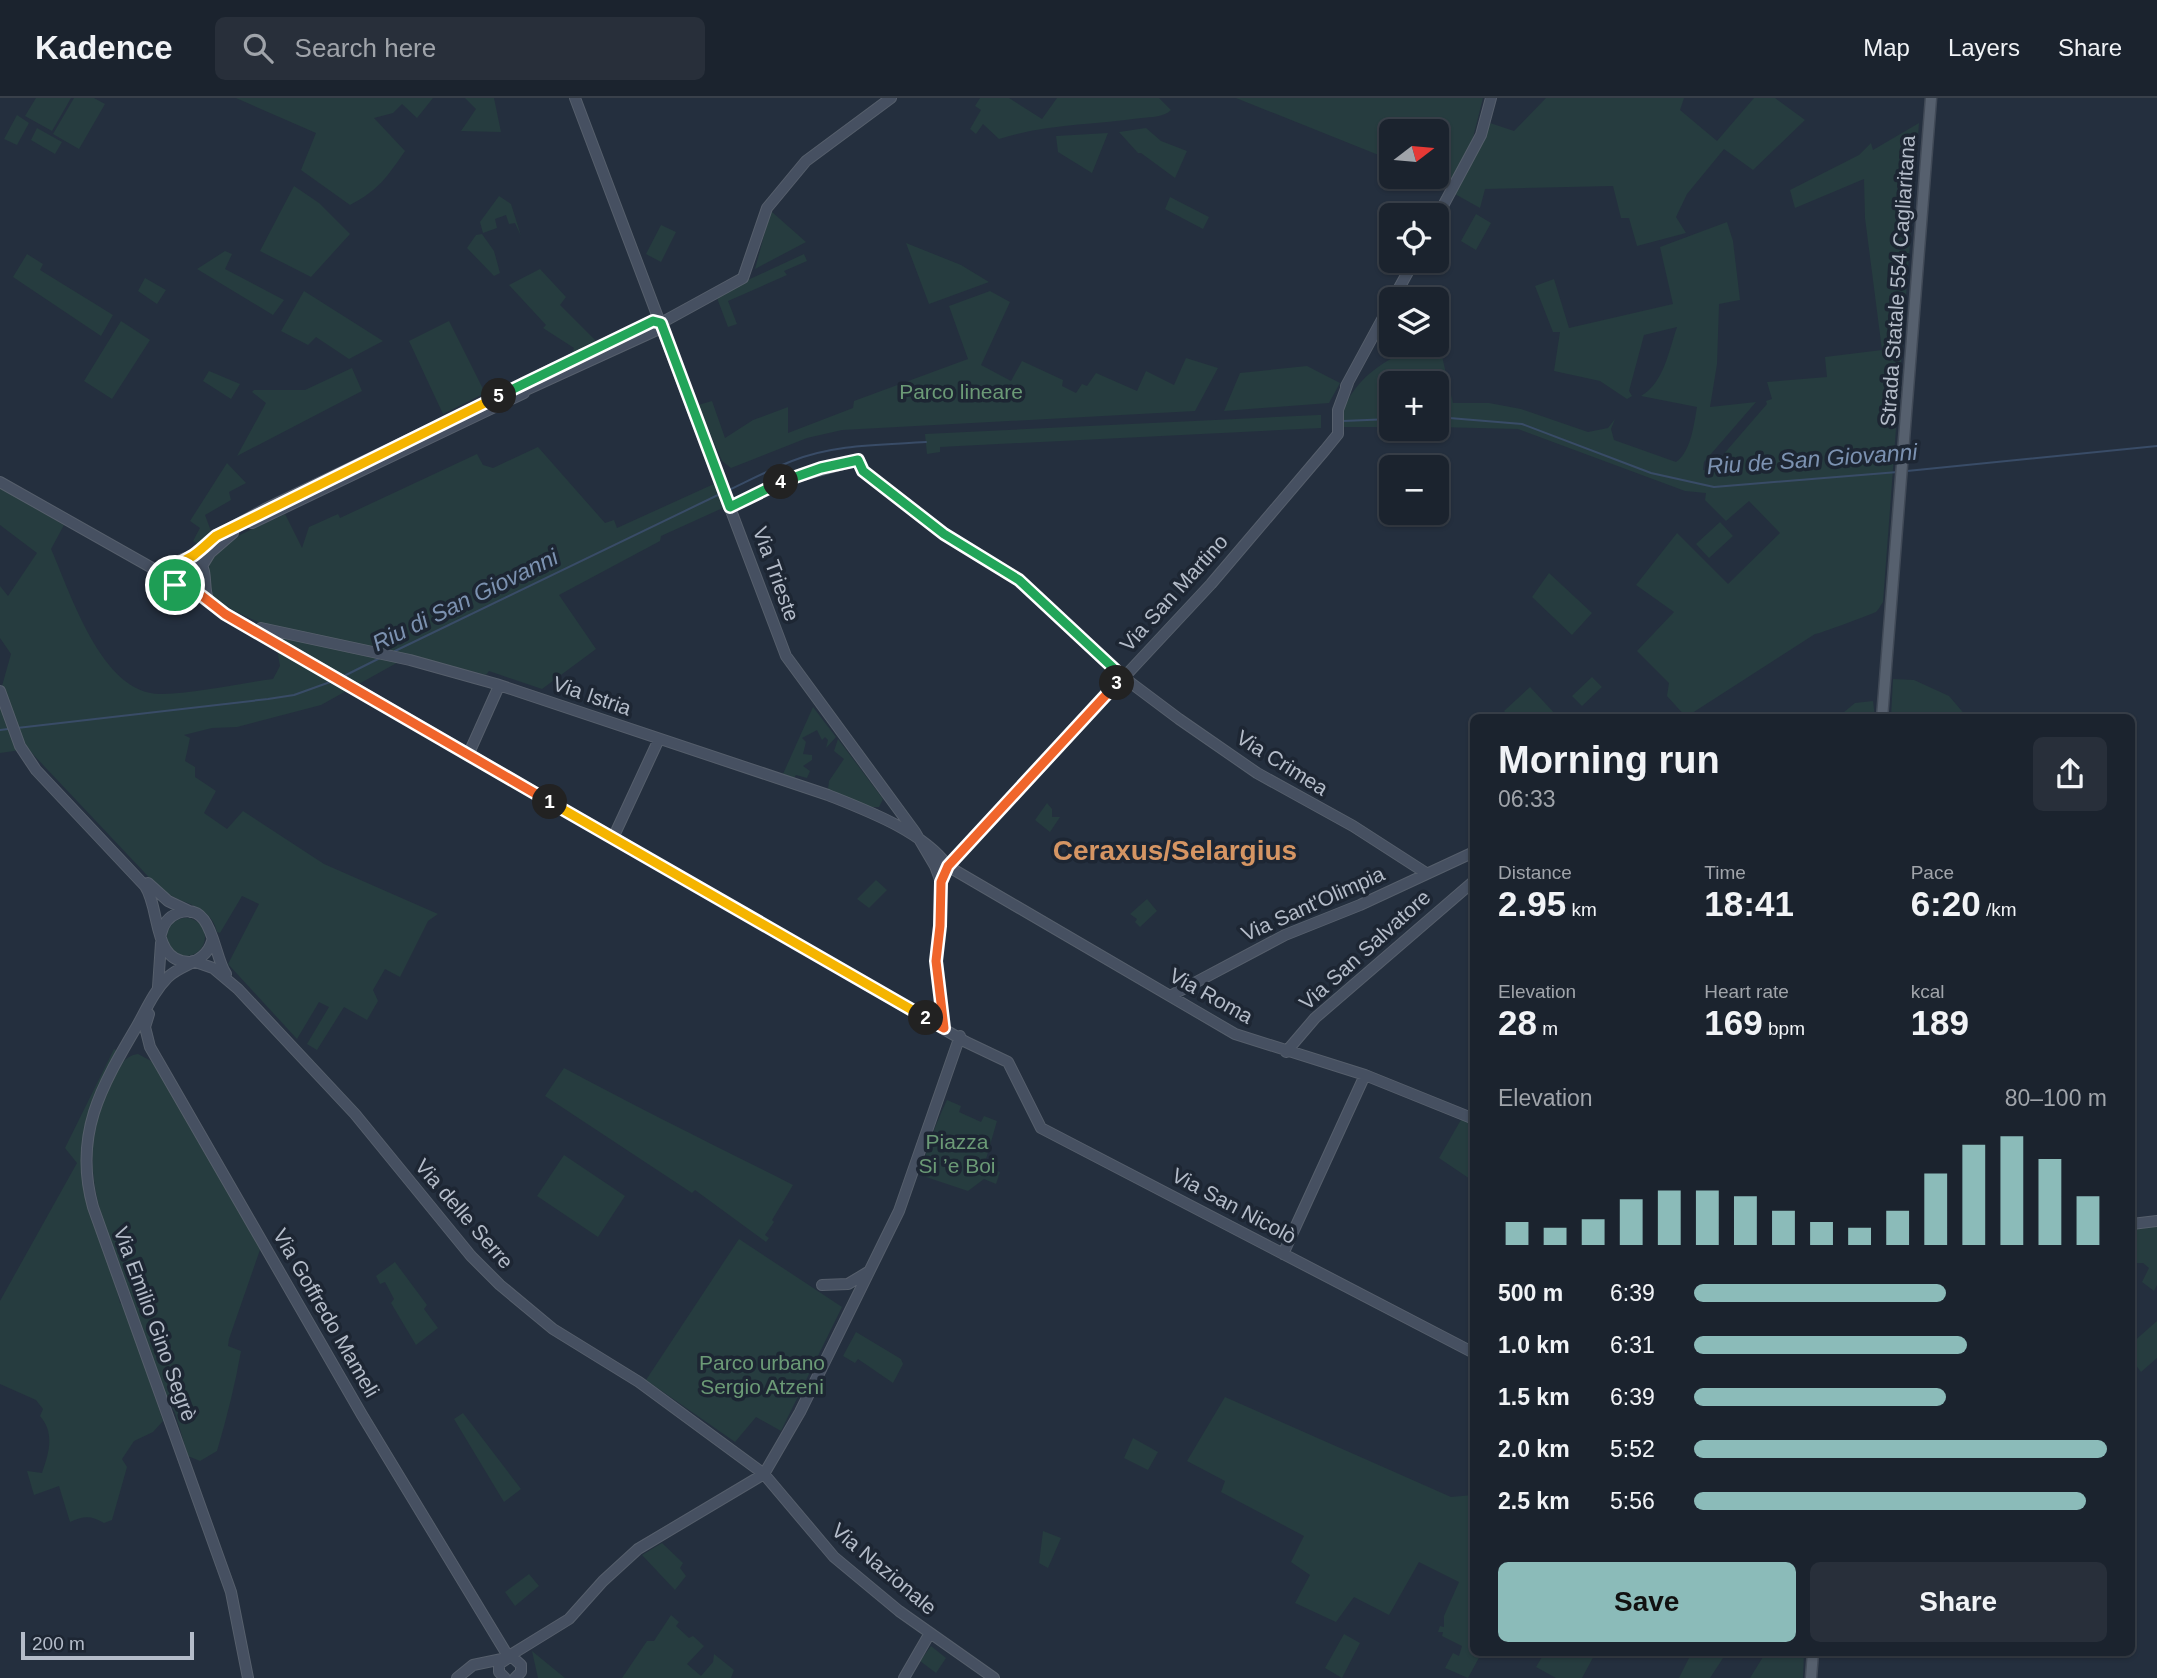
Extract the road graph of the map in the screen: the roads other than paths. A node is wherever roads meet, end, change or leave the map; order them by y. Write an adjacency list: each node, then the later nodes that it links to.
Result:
1 (575, 98): 7 (street, Via Trieste)
2 (891, 98): 7 (street)
3 (1491, 98): 6 (street)
4 (1925, 98): 10 (main road, Strada Statale 554 Cagliaritana)
5 (1931, 98): 10 (main road, Strada Statale 554 Cagliaritana)
6 (1444, 203)
7 (661, 323): 9 (street); 12 (street, Via Trieste)
8 (1379, 325): 22 (street, Via San Martino)
9 (523, 388): 13 (street); 15 (street)
10 (1902, 452): 25 (main road, Strada Statale 554 Cagliaritana)
11 (0, 482): 16 (street)
12 (730, 505): 22 (street, Via Crimea); 29 (street, Via Trieste)
13 (191, 558): 14 (street); 15 (street)
14 (174, 566): 16 (street); 17 (street)
15 (202, 566): 18 (street)
16 (153, 569): 17 (street)
17 (173, 581): 19 (street)
18 (203, 581): 19 (street); 20 (street)
19 (190, 591): 20 (street)
20 (210, 603): 21 (street)
21 (243, 622): 23 (street, Via Istria); 27 (street)
22 (1123, 677): 35 (street, Via San Martino); 36 (street, Via Crimea)
23 (499, 686): 26 (street, Via Istria); 27 (street)
24 (0, 691): 28 (street)
25 (1882, 714)
26 (660, 739): 30 (street, Via Istria); 31 (street)
27 (469, 753): 31 (street)
28 (32, 763): 39 (street); 40 (street)
29 (893, 803): 30 (street); 32 (street, Via Trieste)
30 (880, 817): 32 (street, Via Istria)
31 (613, 838): 46 (street)
32 (917, 839): 34 (street, Via Trieste); 35 (street)
33 (1470, 854): 36 (street, Via Sant'Olimpia)
34 (928, 855): 35 (street); 37 (street, Via Trieste)
35 (948, 866): 37 (street, Via San Martino); 45 (street, Via Roma)
36 (1426, 873): 45 (street, Via Sant'Olimpia)
37 (941, 882): 46 (street)
38 (1470, 884): 48 (street, Via San Salvatore)
39 (191, 912): 40 (street); 41 (street)
40 (161, 937): 42 (street); 43 (street)
41 (212, 941): 42 (street); 44 (street)
42 (189, 963): 43 (street); 44 (street)
43 (160, 986): 61 (street, Via Goffredo Mameli); 65 (street, Via Emilio Gino Segrè)
44 (237, 989): 57 (street, Via delle Serre)
45 (1170, 996): 48 (street, Via Roma)
46 (944, 1028): 47 (street)
47 (960, 1036): 53 (street, Via San Nicolò); 54 (street)
48 (1286, 1052): 49 (street, Via Roma)
49 (1365, 1075): 50 (street, Via Roma); 53 (street)
50 (1470, 1117)
51 (2157, 1221): 52 (street)
52 (2135, 1224)
53 (1283, 1254): 56 (street, Via San Nicolò)
54 (868, 1274): 55 (street); 57 (street)
55 (822, 1284)
56 (1470, 1351)
57 (764, 1474): 58 (street, Via Nazionale); 59 (street)
58 (930, 1633): 67 (street); 68 (street, Via Nazionale)
59 (527, 1643): 61 (street); 63 (street)
60 (1813, 1656): 69 (main road)
61 (507, 1657): 62 (street); 63 (street); 64 (street)
62 (468, 1668): 64 (street); 66 (street)
63 (520, 1673)
64 (502, 1675)
65 (248, 1678)
66 (457, 1678)
67 (904, 1678)
68 (994, 1678)
69 (1811, 1678)

